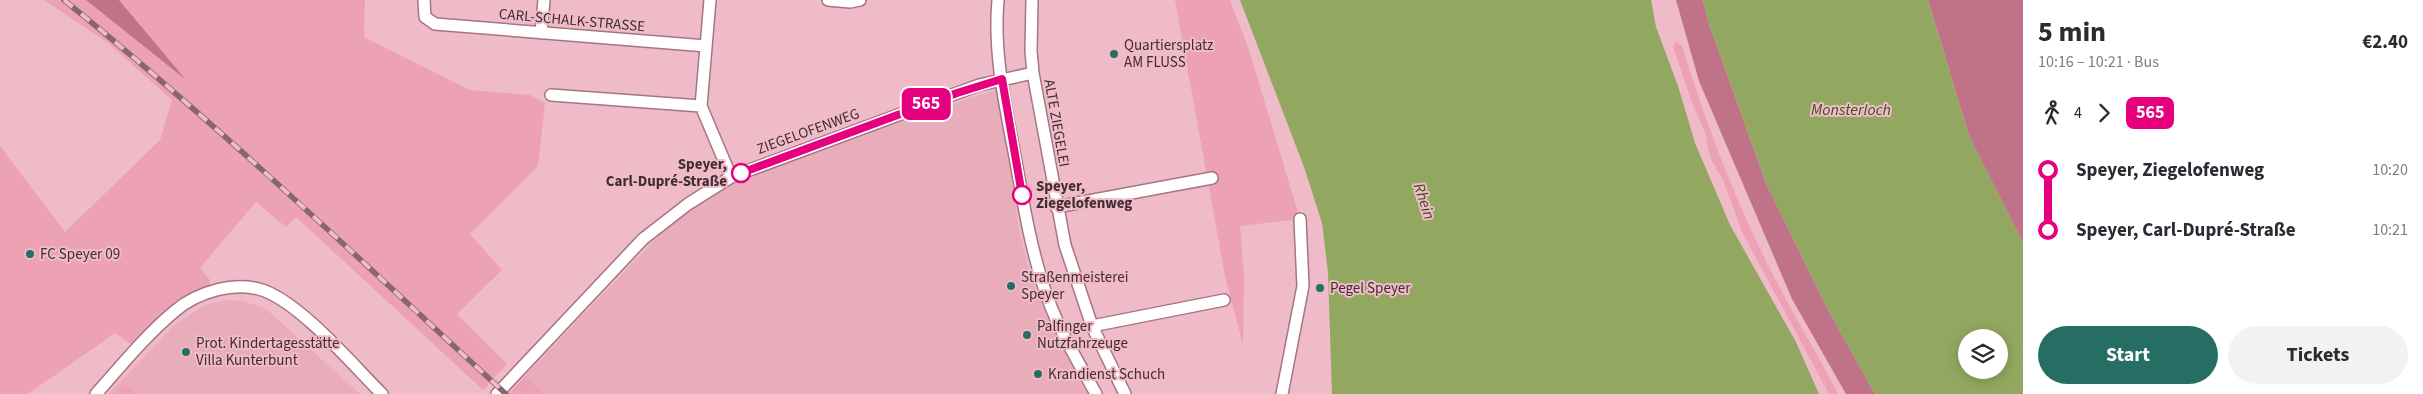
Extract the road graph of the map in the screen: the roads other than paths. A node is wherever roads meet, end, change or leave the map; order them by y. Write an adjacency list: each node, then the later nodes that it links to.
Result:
1 (424, 0): 8 (street, CARL-SCHALK-STRASSE)
2 (544, 0): 8 (street)
3 (710, 0): 9 (street)
4 (828, 0): 5 (street)
5 (860, 0)
6 (998, 0): 11 (street)
7 (1032, 0): 10 (street, ALTE ZIEGELEI)
8 (541, 33): 9 (street, CARL-SCHALK-STRASSE)
9 (706, 46): 13 (street)
10 (1033, 73): 11 (street, ALTE ZIEGELEI); 16 (street, ALTE ZIEGELEI)
11 (1002, 79): 14 (street, ZIEGELOFENWEG); 23 (street)
12 (551, 95): 13 (street)
13 (701, 106): 14 (street)
14 (731, 177): 22 (street, ZIEGELOFENWEG)
15 (1212, 178): 16 (street)
16 (1056, 207): 19 (street, ALTE ZIEGELEI)
17 (1300, 219): 25 (street)
18 (1224, 300): 19 (street)
19 (1092, 326): 24 (street, ALTE ZIEGELEI)
20 (96, 394): 21 (street)
21 (382, 394)
22 (497, 394)
23 (1096, 394)
24 (1125, 394)
25 (1282, 394)

